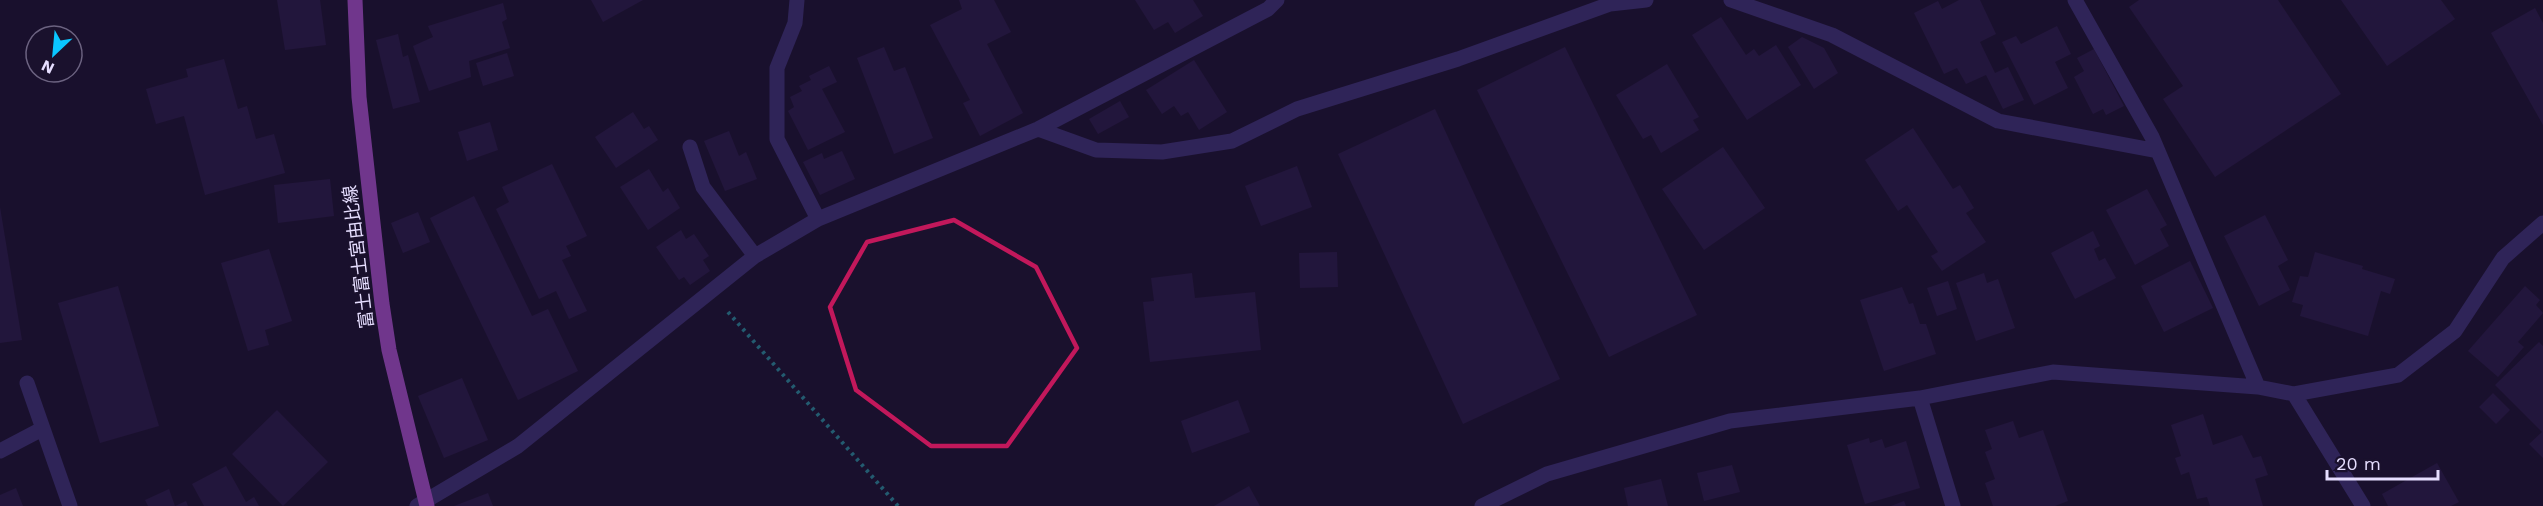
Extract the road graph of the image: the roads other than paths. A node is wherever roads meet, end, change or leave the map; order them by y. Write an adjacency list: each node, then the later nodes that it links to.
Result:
1 (355, 0): 19 (main road, 富士富士宮由比線)
2 (797, 0): 10 (street)
3 (1277, 0): 7 (street)
4 (1646, 0): 7 (street)
5 (1731, 0): 9 (street)
6 (2075, 0): 9 (street)
7 (1038, 129): 10 (street)
8 (690, 147): 12 (street)
9 (2158, 151): 14 (street)
10 (818, 219): 12 (street)
11 (2543, 223): 15 (street)
12 (755, 256): 19 (street)
13 (27, 384): 17 (street)
14 (2258, 387): 15 (street); 16 (street)
15 (2294, 394): 23 (street)
16 (1920, 398): 21 (street); 22 (street)
17 (42, 429): 18 (street); 20 (street)
18 (0, 451)
19 (424, 505)
20 (70, 506)
21 (1482, 506)
22 (1953, 506)
23 (2363, 506)

